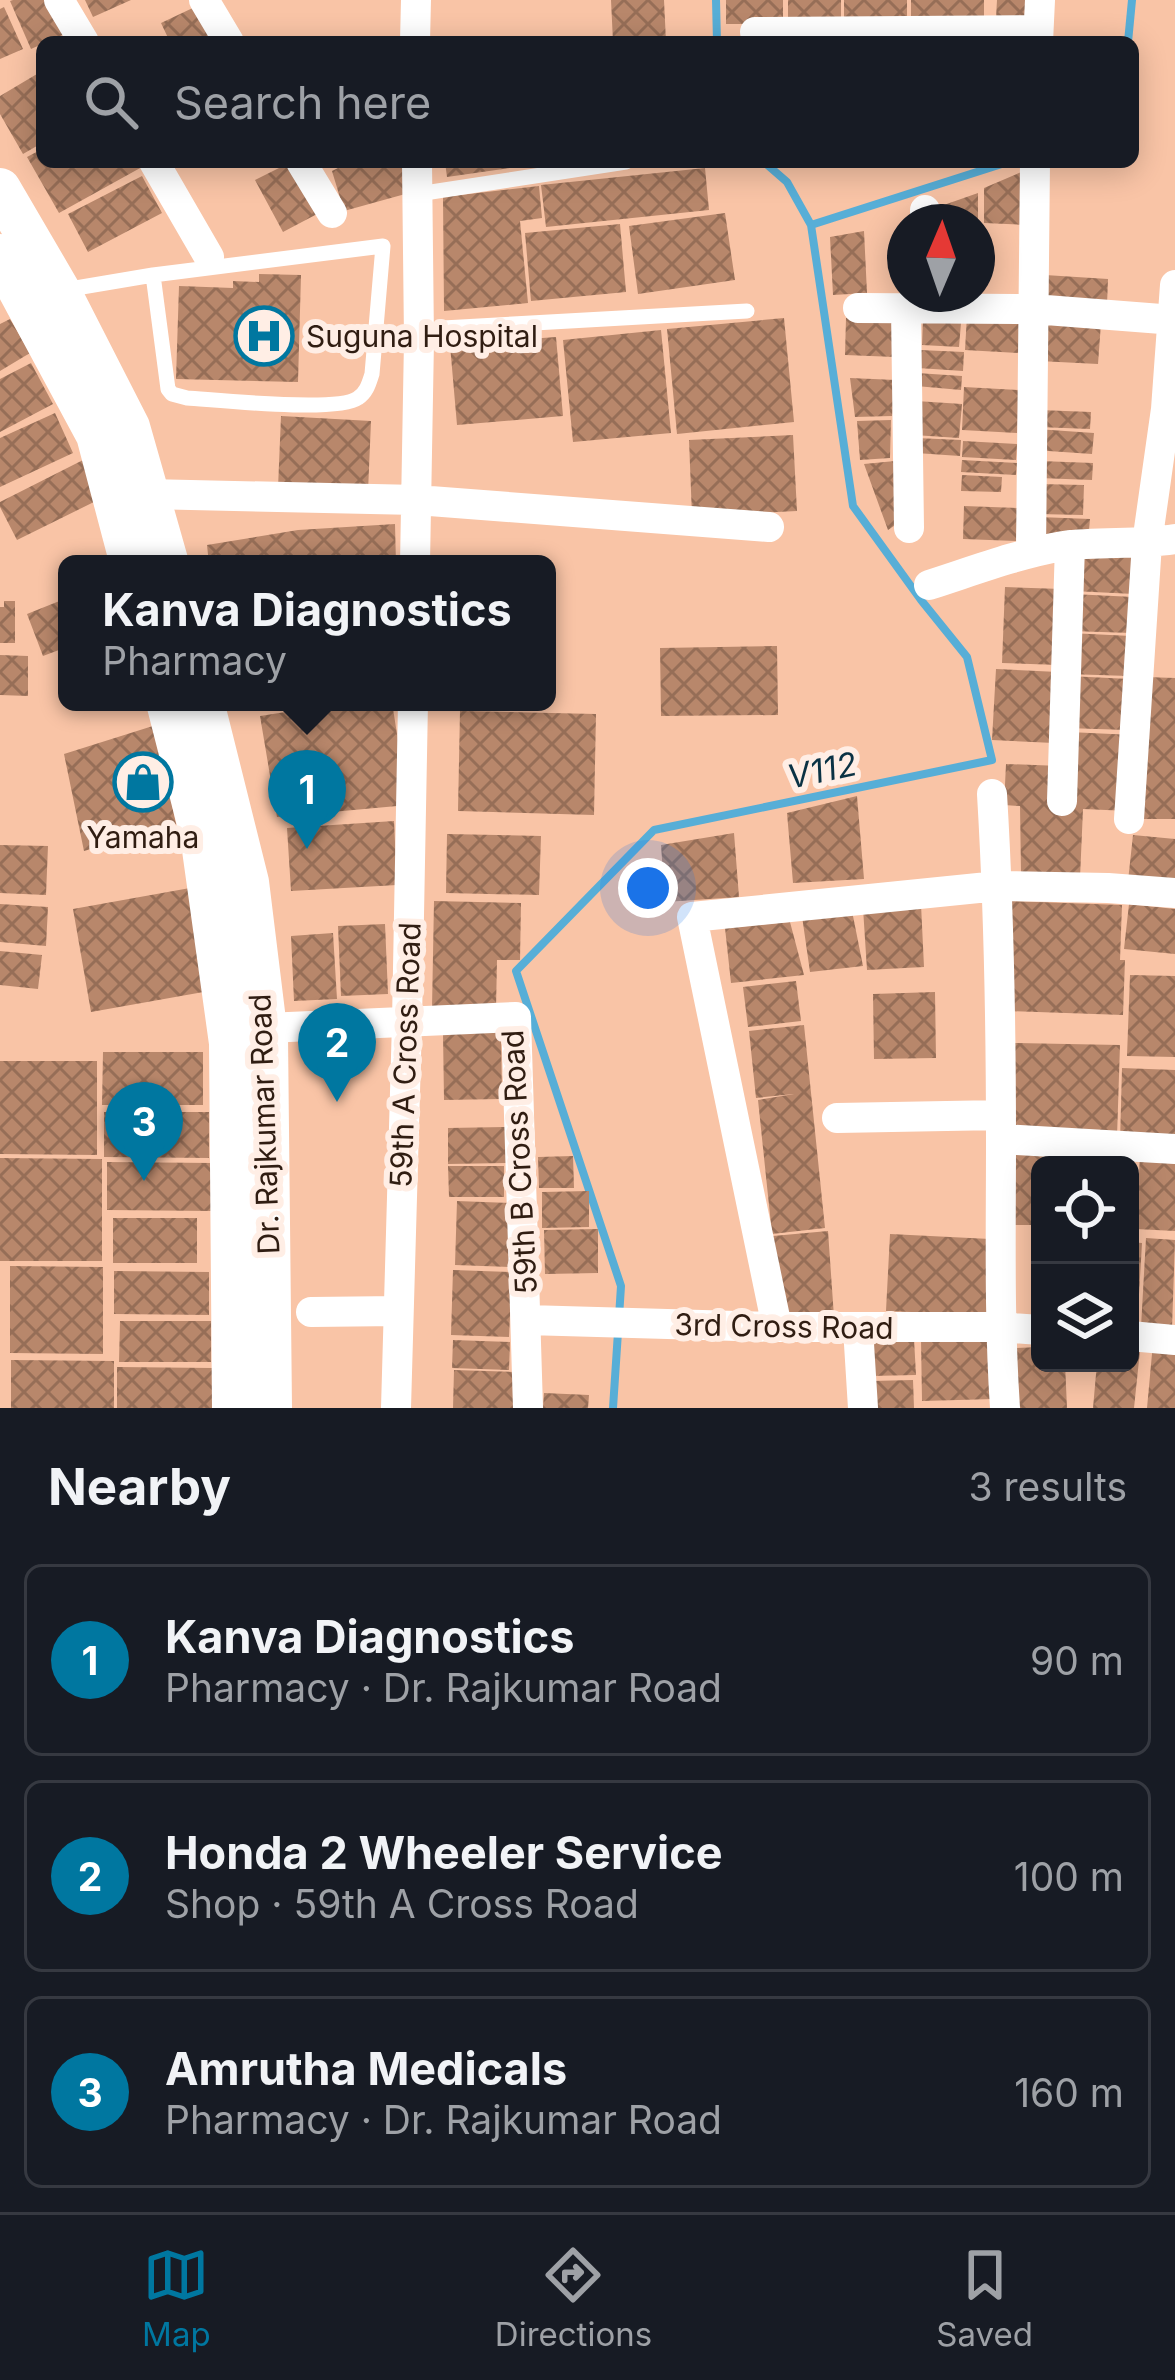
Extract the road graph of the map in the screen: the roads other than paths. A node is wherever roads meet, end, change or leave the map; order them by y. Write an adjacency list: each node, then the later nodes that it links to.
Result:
1 (59, 0): 6 (street)
2 (204, 0): 7 (street)
3 (416, 0): 8 (street)
4 (1039, 24): 5 (street)
5 (755, 32)
6 (80, 36)
7 (226, 36)
8 (415, 36)
9 (157, 168): 20 (street)
10 (305, 168): 16 (street)
11 (417, 168): 15 (street)
12 (587, 168): 15 (lane)
13 (1036, 168): 27 (street)
14 (0, 189): 23 (main road)
15 (418, 194): 17 (street)
16 (332, 213)
17 (419, 238): 18 (lane); 31 (street)
18 (383, 246): 21 (lane); 21 (lane)
19 (0, 255): 40 (main road)
20 (209, 257)
21 (153, 274): 23 (lane)
22 (1175, 285): 30 (street)
23 (59, 290): 33 (main road)
24 (887, 306): 26 (street)
25 (995, 307): 27 (street)
26 (858, 308)
27 (1033, 309): 30 (street); 39 (street)
28 (747, 311): 31 (lane)
29 (918, 312): 36 (street)
30 (1174, 320): 32 (street)
31 (419, 340): 34 (street)
32 (1170, 409): 37 (street)
33 (146, 494): 34 (street); 41 (main road)
34 (417, 500): 35 (street); 42 (street)
35 (769, 527)
36 (909, 527)
37 (1161, 541): 38 (street); 49 (street)
38 (1070, 545): 39 (street); 48 (street)
39 (1031, 552): 43 (street)
40 (129, 555)
41 (165, 555)
42 (416, 555)
43 (928, 585)
44 (168, 711): 66 (main road, Dr. Rajkumar Road)
45 (205, 711): 53 (main road, Dr. Rajkumar Road)
46 (413, 711): 52 (street, 59th A Cross Road)
47 (992, 794): 50 (street)
48 (1062, 801)
49 (1129, 819)
50 (998, 886): 51 (street); 55 (street); 60 (street)
51 (1175, 892)
52 (407, 1022): 53 (street, 59th B Cross Road); 57 (street, 59th A Cross Road); 59 (street, 59th B Cross Road)
53 (266, 1028): 67 (main road, Dr. Rajkumar Road)
54 (837, 1118): 55 (street)
55 (1001, 1127): 56 (street); 61 (street)
56 (1175, 1149)
57 (398, 1311): 58 (street); 68 (street, 59th A Cross Road)
58 (311, 1312)
59 (527, 1320): 60 (street, 3rd Cross Road); 69 (street, 59th B Cross Road)
60 (777, 1327): 62 (street, 3rd Cross Road)
61 (999, 1327): 62 (street, 3rd Cross Road); 63 (street, 3rd Cross Road); 71 (street)
62 (858, 1328): 70 (street)
63 (1031, 1329)
64 (1139, 1337): 65 (street)
65 (1175, 1340)
66 (233, 1408)
67 (271, 1408)
68 (396, 1408)
69 (528, 1408)
70 (863, 1408)
71 (1005, 1408)

